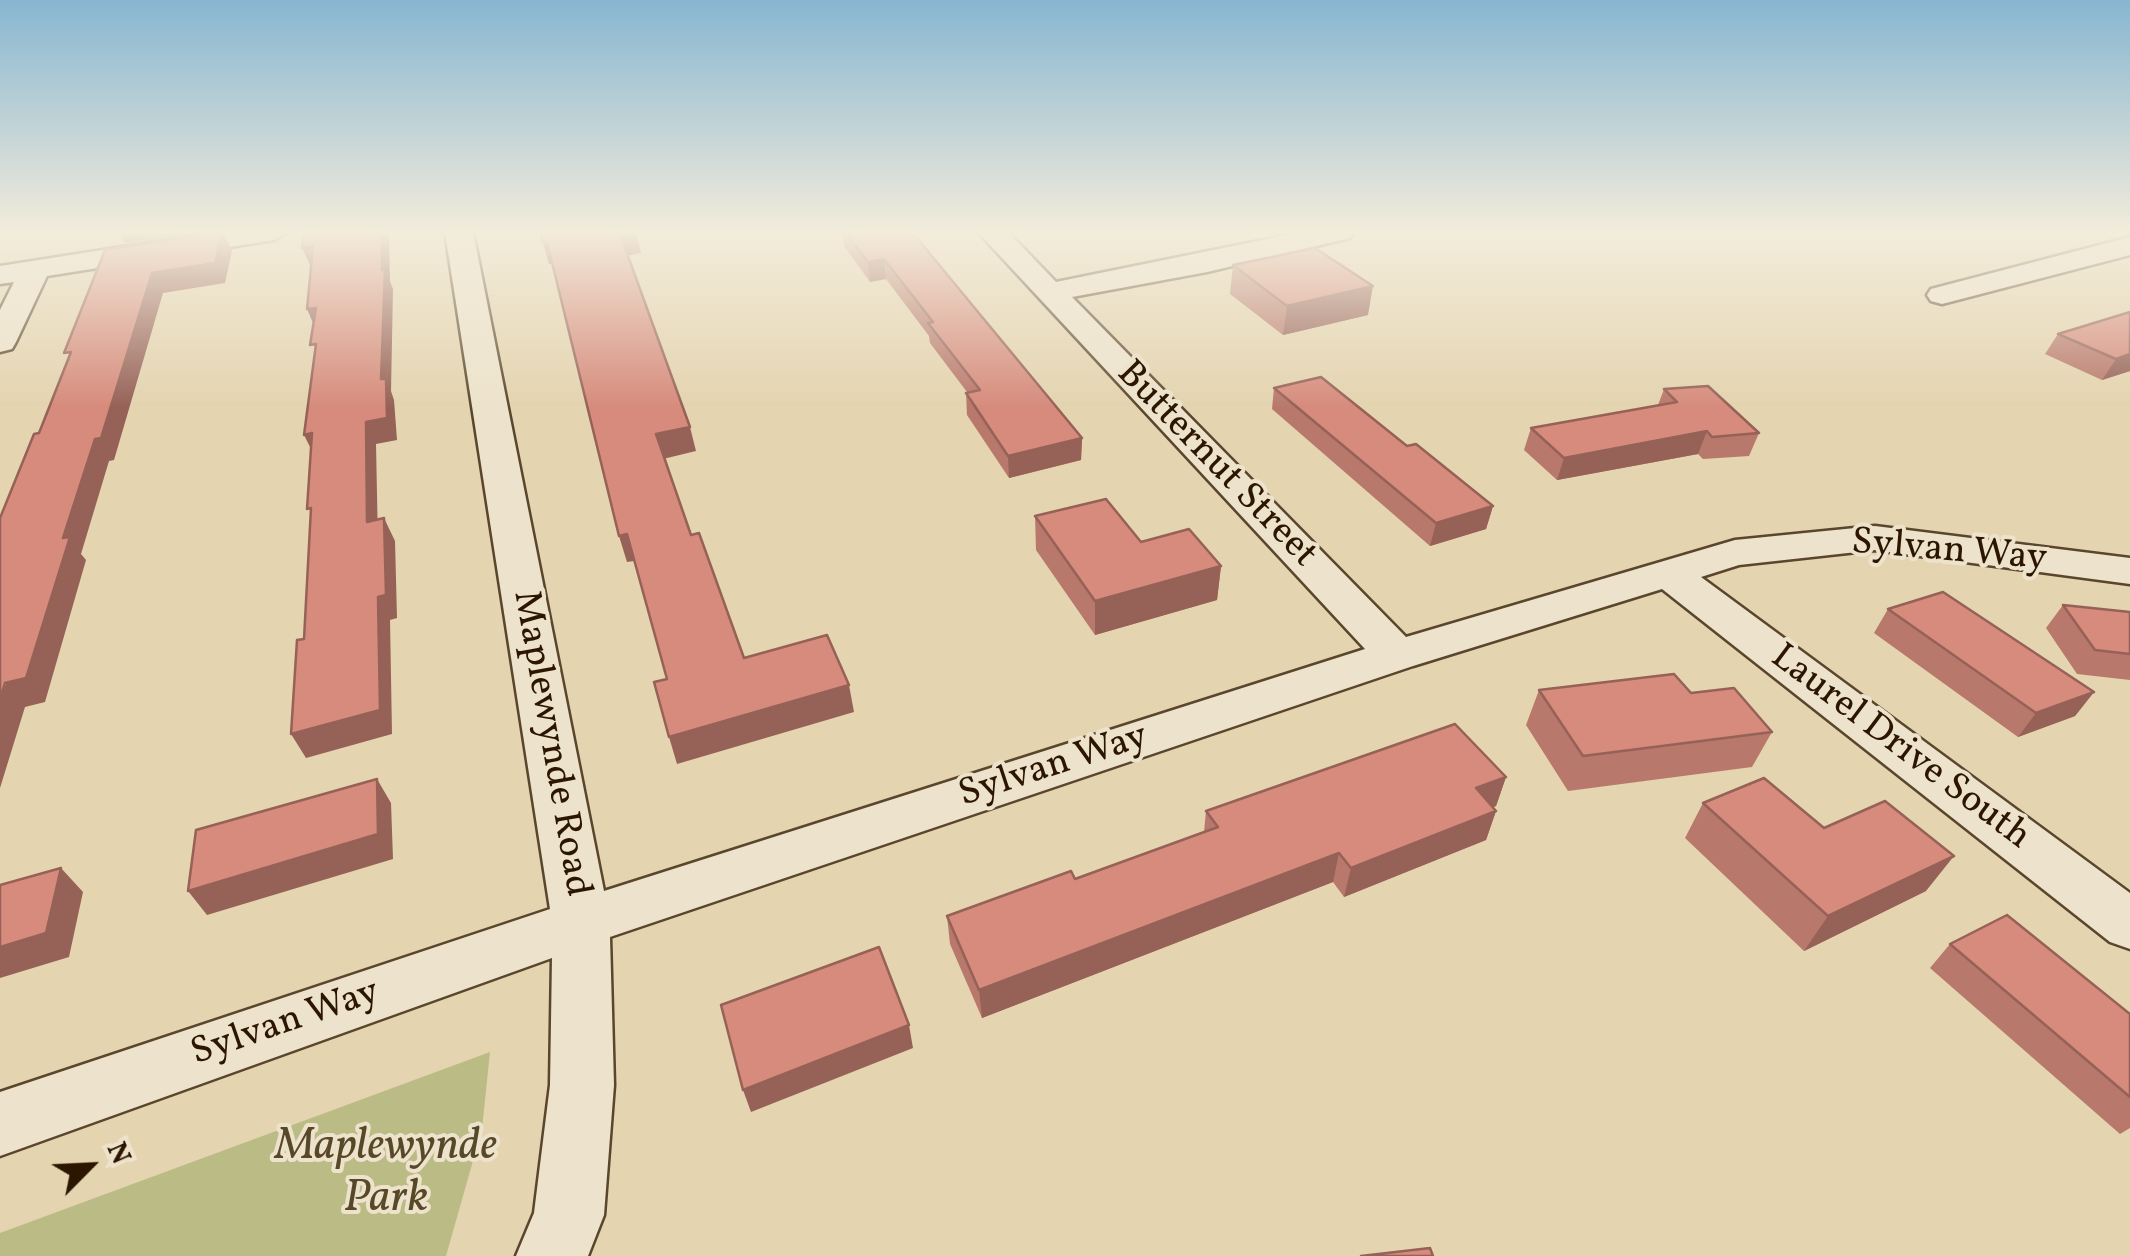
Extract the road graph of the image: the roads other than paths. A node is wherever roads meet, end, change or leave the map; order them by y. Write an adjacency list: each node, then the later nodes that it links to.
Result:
1 (25, 291): 7 (street)
2 (467, 291): 11 (street, Maplewynde Road)
3 (1057, 291): 5 (street)
4 (1958, 291): 6 (street)
5 (1049, 292): 10 (street, Butternut Street)
6 (1942, 295)
7 (0, 342)
8 (2130, 571): 9 (street, Sylvan Way)
9 (1668, 573): 10 (street, Sylvan Way); 12 (street, Laurel Drive South)
10 (1397, 656): 11 (street, Sylvan Way)
11 (581, 922): 13 (street, Sylvan Way); 14 (street, Maplewynde Road)
12 (2130, 925)
13 (0, 1124)
14 (552, 1256)

